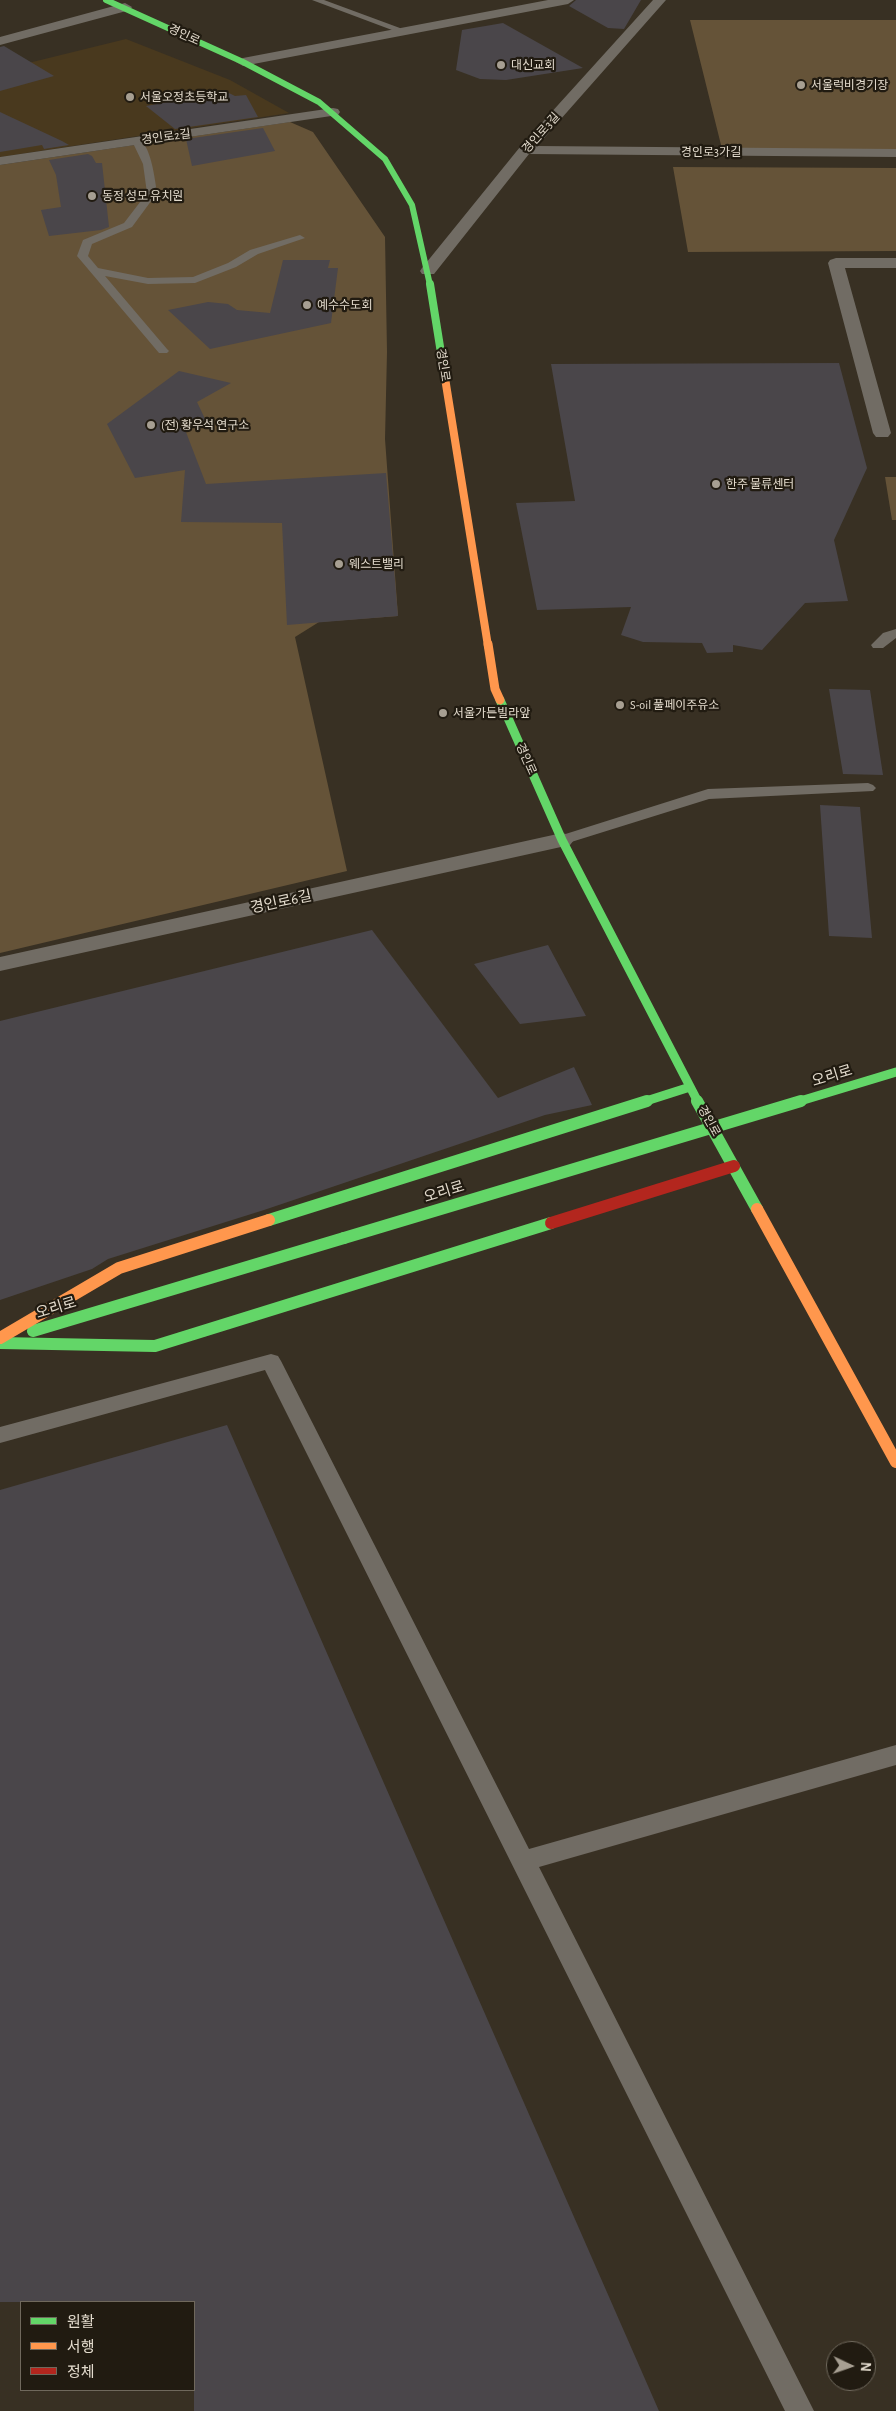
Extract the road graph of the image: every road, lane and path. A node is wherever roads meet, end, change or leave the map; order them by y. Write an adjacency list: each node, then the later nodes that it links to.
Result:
1 (106, 0): 5 (main road, 경인로)
2 (316, 0): 6 (lane)
3 (568, 0): 6 (street)
4 (660, 0): 11 (street, 경인로3길)
5 (125, 7): 7 (street); 8 (main road, 경인로)
6 (403, 31): 8 (street)
7 (0, 41)
8 (243, 62): 9 (main road, 경인로)
9 (333, 112): 10 (street, 경인로2길); 17 (main road, 경인로)
10 (137, 141): 13 (street, 경인로2길); 16 (lane)
11 (525, 150): 12 (street, 경인로3가길); 17 (street, 경인로3길)
12 (896, 153)
13 (0, 161)
14 (300, 238): 16 (lane)
15 (896, 263): 19 (street)
16 (96, 271): 18 (lane)
17 (428, 271): 23 (main road, 경인로)
18 (162, 351)
19 (882, 433)
20 (896, 633): 21 (lane)
21 (878, 645)
22 (868, 788): 23 (lane)
23 (562, 840): 24 (street, 경인로6길); 26 (main road, 경인로)
24 (0, 964)
25 (896, 1072): 28 (main road, 오리로, bridge)
26 (690, 1087): 27 (main road, 경인로); 28 (main road, 오리로)
27 (734, 1166): 28 (main road, 오리로); 30 (main road, 경인로)
28 (0, 1341)
29 (0, 1435): 32 (lane)
30 (896, 1462)
31 (896, 1755): 32 (lane)
32 (523, 1861): 33 (lane)
33 (800, 2411)

